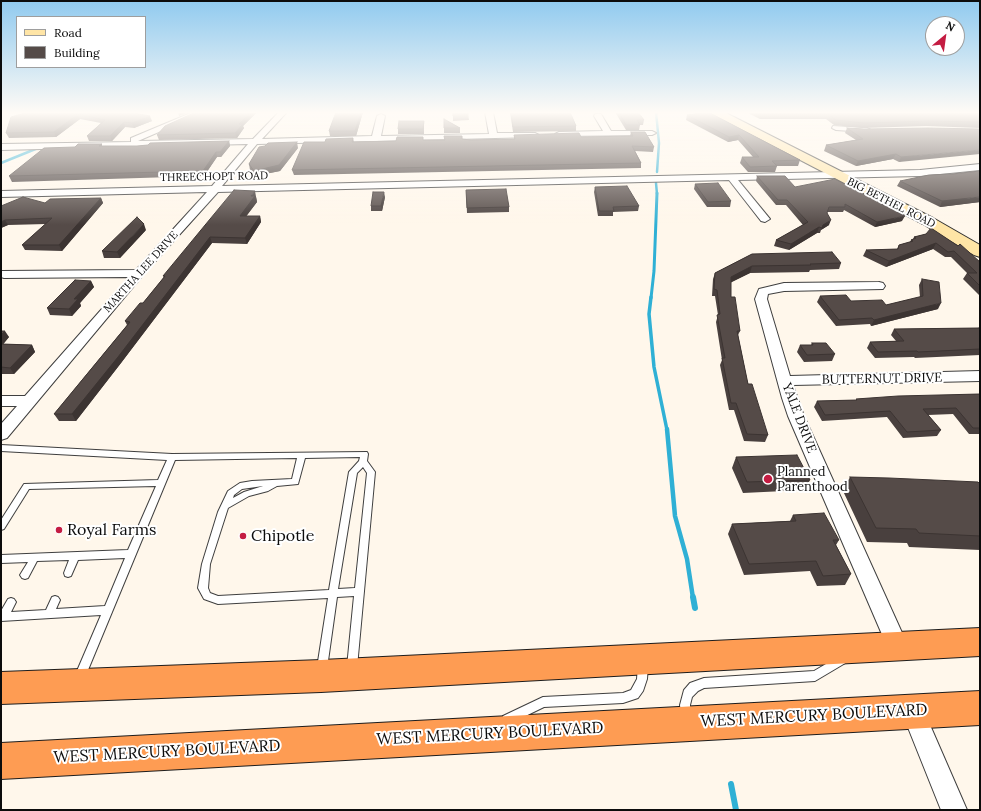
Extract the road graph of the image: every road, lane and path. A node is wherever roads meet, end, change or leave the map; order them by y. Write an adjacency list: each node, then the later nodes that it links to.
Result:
1 (248, 150): 8 (street, MARTHA LEE DRIVE)
2 (789, 150): 6 (main road, BIG BETHEL ROAD)
3 (803, 150): 5 (main road, BIG BETHEL ROAD)
4 (980, 167): 5 (street, THREECHOPT ROAD)
5 (851, 174): 6 (street, THREECHOPT ROAD); 13 (main road, BIG BETHEL ROAD)
6 (837, 175): 7 (street, THREECHOPT ROAD); 14 (main road, BIG BETHEL ROAD)
7 (732, 177): 8 (street, THREECHOPT ROAD); 12 (street)
8 (215, 189): 10 (street, THREECHOPT ROAD); 15 (street, MARTHA LEE DRIVE)
9 (1, 194): 10 (street, THREECHOPT ROAD)
10 (12, 194): 11 (street)
11 (1, 199)
12 (766, 219)
13 (980, 242)
14 (980, 252)
15 (139, 273): 16 (street); 21 (street, MARTHA LEE DRIVE)
16 (4, 274)
17 (879, 286): 19 (street, YALE DRIVE)
18 (980, 376): 19 (street, BUTTERNUT DRIVE)
19 (784, 381): 43 (street, YALE DRIVE)
20 (1, 401): 21 (street)
21 (29, 401): 22 (street, MARTHA LEE DRIVE)
22 (1, 434)
23 (1, 448): 25 (lane)
24 (302, 455): 25 (lane); 26 (lane); 36 (lane)
25 (172, 457): 27 (lane)
26 (363, 462): 35 (lane); 36 (lane)
27 (160, 483): 28 (lane); 29 (lane)
28 (1, 527)
29 (130, 554): 30 (lane); 39 (lane)
30 (76, 556): 31 (lane); 33 (lane)
31 (34, 558): 32 (lane); 34 (lane)
32 (1, 559)
33 (68, 573)
34 (25, 575)
35 (359, 592): 36 (lane); 46 (lane)
36 (333, 593): 47 (lane)
37 (56, 600): 40 (lane)
38 (11, 602): 41 (lane)
39 (108, 610): 40 (lane); 48 (lane)
40 (49, 614): 41 (lane)
41 (2, 617)
42 (980, 642): 43 (highway)
43 (897, 646): 44 (highway)
44 (862, 648): 45 (highway); 52 (lane)
45 (643, 659): 46 (highway); 53 (lane)
46 (352, 674): 47 (highway)
47 (321, 676): 48 (highway)
48 (76, 686): 49 (highway)
49 (1, 688)
50 (980, 708): 51 (highway, WEST MERCURY BOULEVARD)
51 (912, 710): 52 (highway, WEST MERCURY BOULEVARD); 55 (street)
52 (686, 723): 53 (highway, WEST MERCURY BOULEVARD)
53 (476, 735): 54 (highway, WEST MERCURY BOULEVARD)
54 (1, 761)
55 (954, 810)

